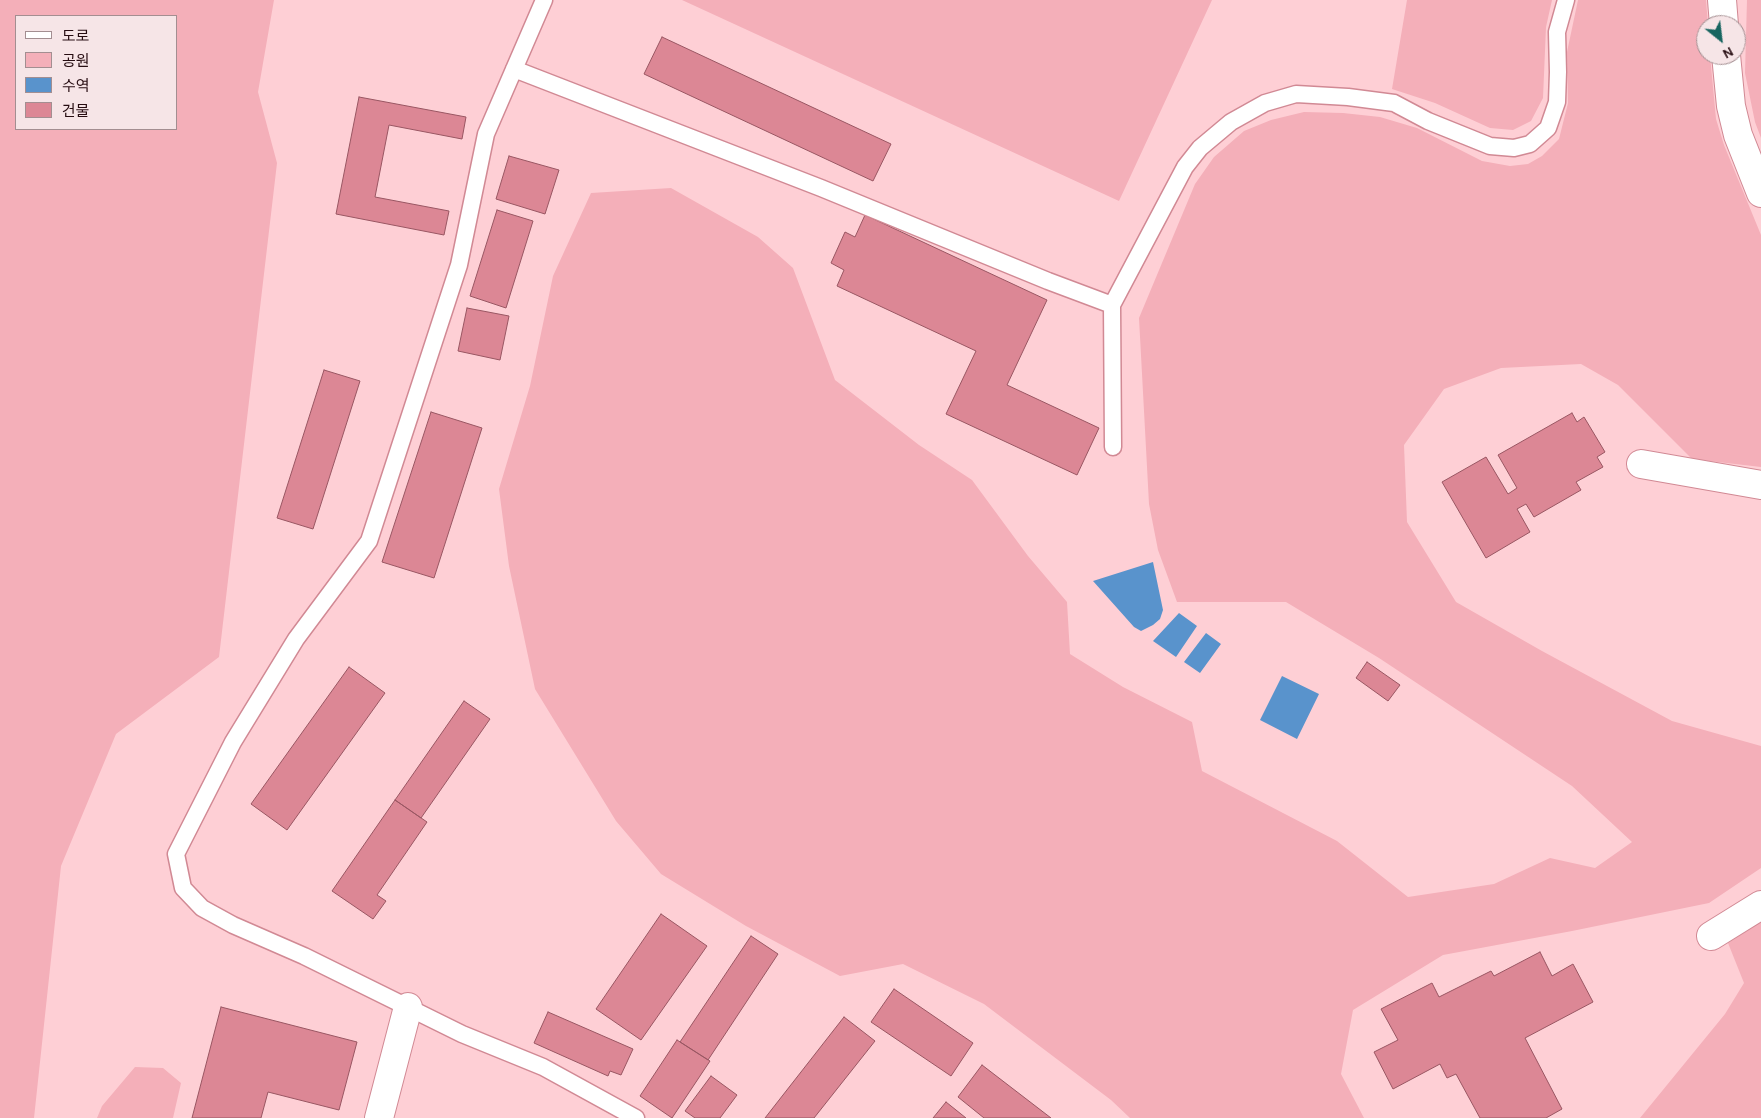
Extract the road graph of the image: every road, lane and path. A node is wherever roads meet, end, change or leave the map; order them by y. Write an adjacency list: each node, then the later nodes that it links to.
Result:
1 (544, 0): 6 (lane)
2 (1566, 0): 8 (lane)
3 (1722, 0): 4 (street)
4 (1723, 15)
5 (1727, 65): 7 (street)
6 (514, 69): 8 (lane); 14 (lane)
7 (1761, 193)
8 (1112, 306): 9 (lane)
9 (1113, 446)
10 (1641, 464): 11 (street)
11 (1761, 485)
12 (1761, 904): 13 (street)
13 (1711, 936)
14 (408, 1007): 15 (street); 16 (lane)
15 (379, 1118)
16 (636, 1118)

